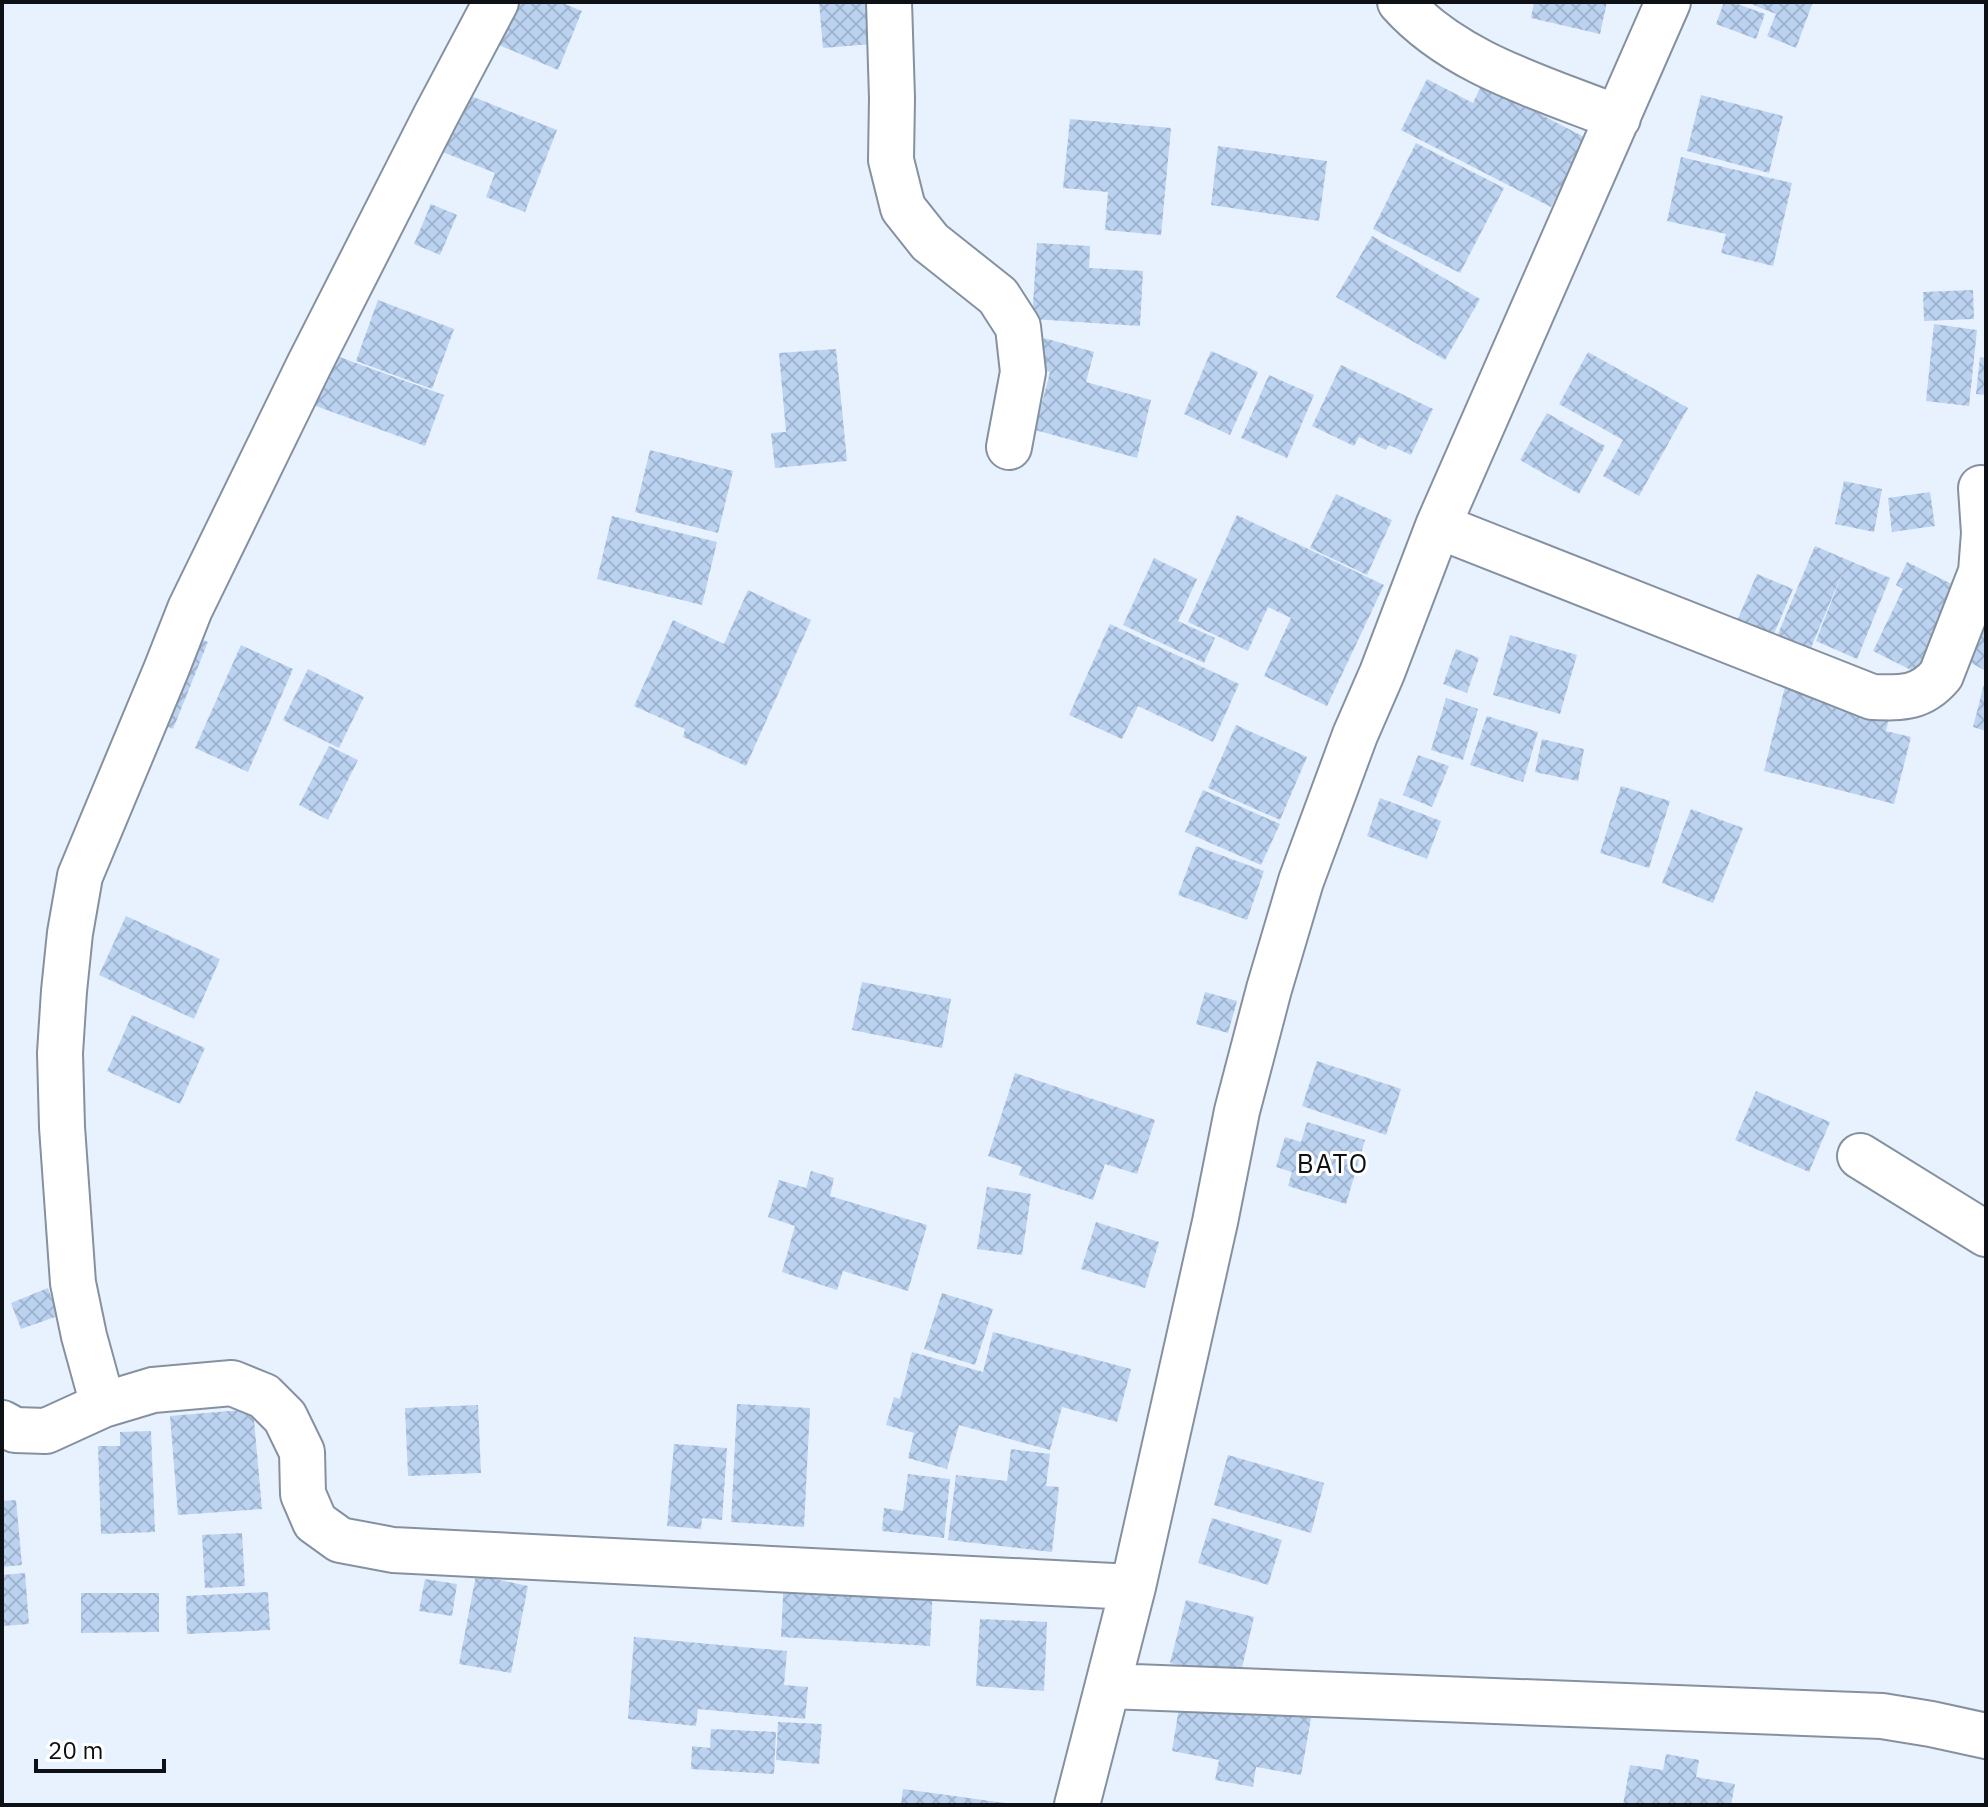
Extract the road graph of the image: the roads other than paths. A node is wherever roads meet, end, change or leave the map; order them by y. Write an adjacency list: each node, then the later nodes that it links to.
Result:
1 (496, 2): 11 (street)
2 (889, 2): 6 (street)
3 (1400, 2): 5 (street)
4 (1668, 2): 5 (street)
5 (1618, 118): 8 (street)
6 (1009, 447)
7 (1981, 488): 8 (street)
8 (1438, 526): 13 (street)
9 (1860, 1156): 10 (street)
10 (1986, 1234)
11 (103, 1405): 12 (street); 13 (street)
12 (2, 1423)
13 (1133, 1587): 14 (street)
14 (1108, 1686): 15 (street); 16 (street)
15 (1986, 1736)
16 (1077, 1805)

